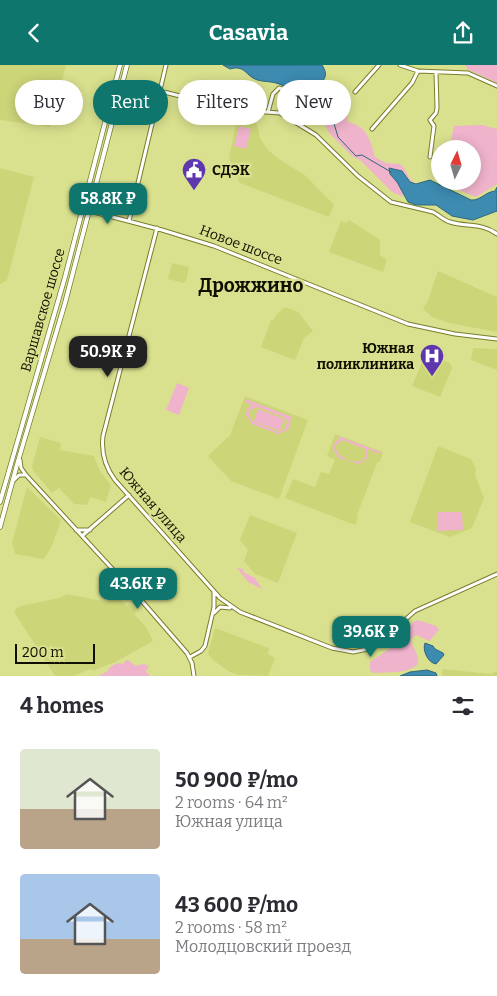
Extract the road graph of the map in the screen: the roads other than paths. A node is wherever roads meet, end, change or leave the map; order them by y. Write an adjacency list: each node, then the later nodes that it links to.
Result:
1 (120, 65): 26 (main road, Варшавское шоссе)
2 (127, 65): 17 (main road, Варшавское шоссе)
3 (166, 65): 8 (street)
4 (379, 65): 11 (street)
5 (400, 65): 6 (street)
6 (418, 71): 7 (street); 15 (street)
7 (436, 73): 9 (street); 16 (street)
8 (163, 80)
9 (497, 86)
10 (277, 90): 13 (street)
11 (356, 91)
12 (168, 93): 13 (street)
13 (268, 112): 20 (street)
14 (152, 125): 18 (street)
15 (372, 129)
16 (430, 157)
17 (90, 211): 18 (street, Новое шоссе); 22 (main road, Варшавское шоссе)
18 (129, 221): 19 (street, Новое шоссе)
19 (157, 228): 21 (street, Новое шоссе); 25 (street, Южная улица)
20 (497, 235)
21 (497, 339)
22 (20, 455): 23 (street); 24 (main road, Варшавское шоссе)
23 (26, 475): 24 (street); 33 (street)
24 (10, 487): 32 (main road, Варшавское шоссе)
25 (123, 488): 27 (street, Южная улица); 29 (street)
26 (3, 489): 28 (street); 31 (main road, Варшавское шоссе)
27 (129, 495): 29 (street); 30 (street, Южная улица)
28 (0, 497)
29 (122, 501): 30 (street); 34 (street)
30 (134, 501): 38 (street, Южная улица)
31 (0, 502)
32 (0, 527)
33 (76, 530): 34 (street); 35 (street)
34 (90, 530): 35 (street); 36 (street)
35 (82, 536): 36 (street)
36 (89, 543): 43 (street)
37 (497, 575): 41 (street, Южная улица)
38 (214, 591): 39 (street, Южная улица); 40 (street)
39 (220, 598): 40 (street); 41 (street, Южная улица)
40 (214, 607): 42 (street)
41 (232, 608): 42 (street)
42 (212, 618): 43 (street)
43 (190, 657): 44 (street)
44 (194, 676)

